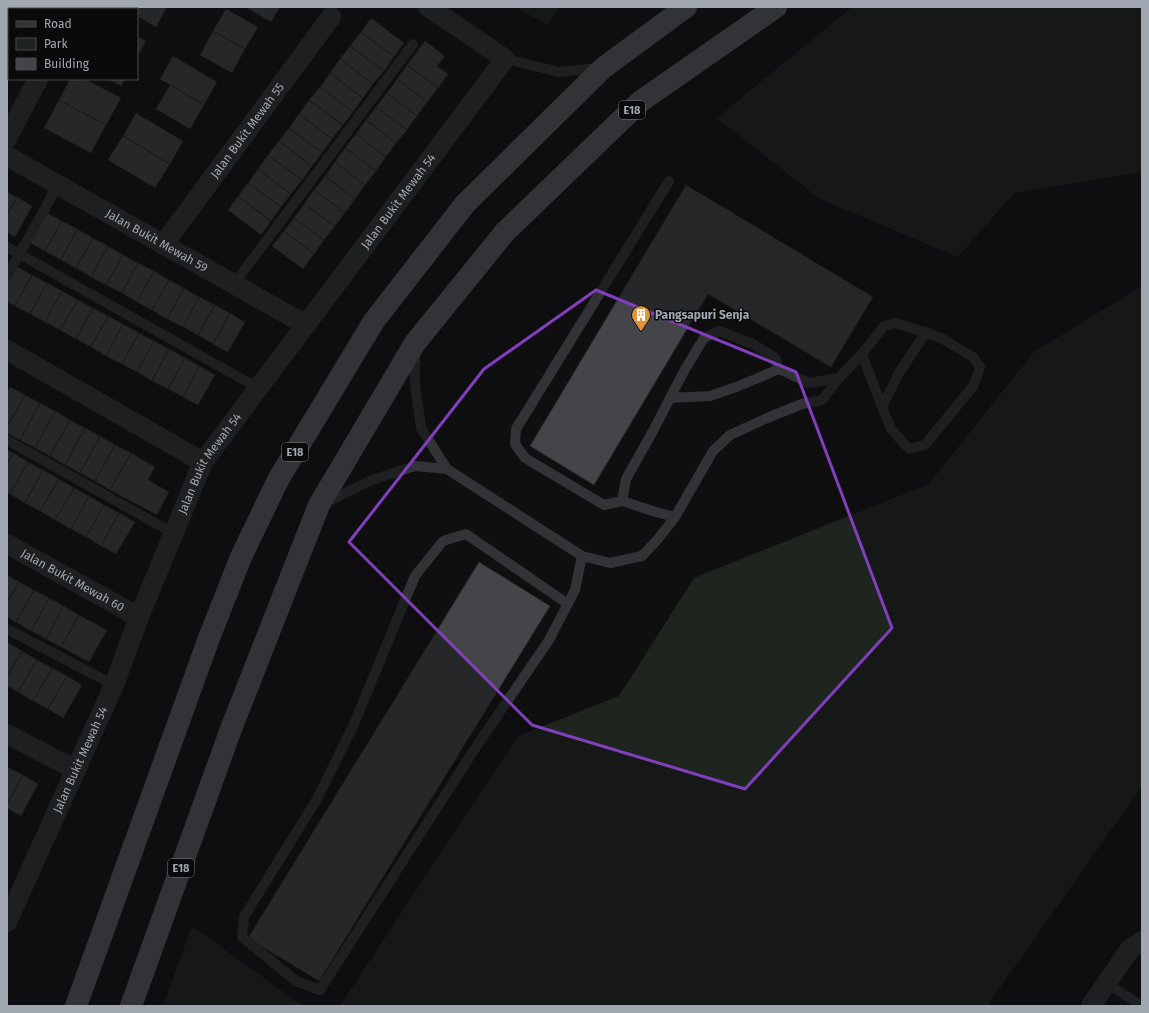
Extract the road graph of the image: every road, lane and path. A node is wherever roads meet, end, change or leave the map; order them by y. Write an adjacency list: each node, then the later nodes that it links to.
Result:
1 (428, 7): 6 (street)
2 (686, 7): 7 (highway, E18)
3 (776, 7): 20 (highway, E18)
4 (330, 17): 13 (street, Jalan Bukit Mewah 55)
5 (413, 44): 17 (lane)
6 (505, 59): 7 (lane); 18 (street, Jalan Bukit Mewah 54)
7 (603, 68): 46 (highway, E18)
8 (37, 80): 9 (street)
9 (7, 138)
10 (7, 156): 12 (street, Jalan Bukit Mewah 59)
11 (669, 181): 31 (lane)
12 (58, 185): 13 (street, Jalan Bukit Mewah 59); 15 (lane)
13 (163, 245): 17 (street, Jalan Bukit Mewah 59)
14 (7, 247): 15 (lane)
15 (20, 254): 16 (lane); 25 (lane)
16 (7, 276)
17 (234, 284): 18 (street, Jalan Bukit Mewah 59)
18 (306, 325): 25 (street, Jalan Bukit Mewah 54)
19 (926, 332): 22 (lane); 27 (lane); 27 (lane)
20 (415, 343): 30 (lane); 32 (highway, E18)
21 (7, 350): 29 (street)
22 (862, 354): 24 (lane); 27 (lane)
23 (779, 369): 24 (lane); 26 (lane); 26 (lane)
24 (839, 378): 33 (lane)
25 (258, 388): 29 (street, Jalan Bukit Mewah 54)
26 (670, 398): 31 (lane)
27 (882, 407)
28 (7, 440): 34 (lane)
29 (203, 462): 34 (street, Jalan Bukit Mewah 54)
30 (447, 469): 32 (lane); 36 (lane)
31 (622, 501): 33 (lane)
32 (319, 505): 47 (highway, E18)
33 (675, 517): 36 (lane)
34 (173, 533): 38 (street, Jalan Bukit Mewah 54)
35 (7, 544): 38 (street, Jalan Bukit Mewah 60)
36 (582, 556): 37 (lane)
37 (568, 604): 37 (lane)
38 (139, 617): 40 (street, Jalan Bukit Mewah 54)
39 (7, 629): 40 (lane)
40 (114, 685): 42 (street, Jalan Bukit Mewah 54)
41 (7, 734): 42 (street)
42 (76, 770): 43 (street, Jalan Bukit Mewah 54)
43 (7, 922)
44 (1142, 941): 45 (street)
45 (1106, 983): 48 (street); 49 (lane)
46 (76, 1006)
47 (131, 1006)
48 (1091, 1006)
49 (1142, 1006)

